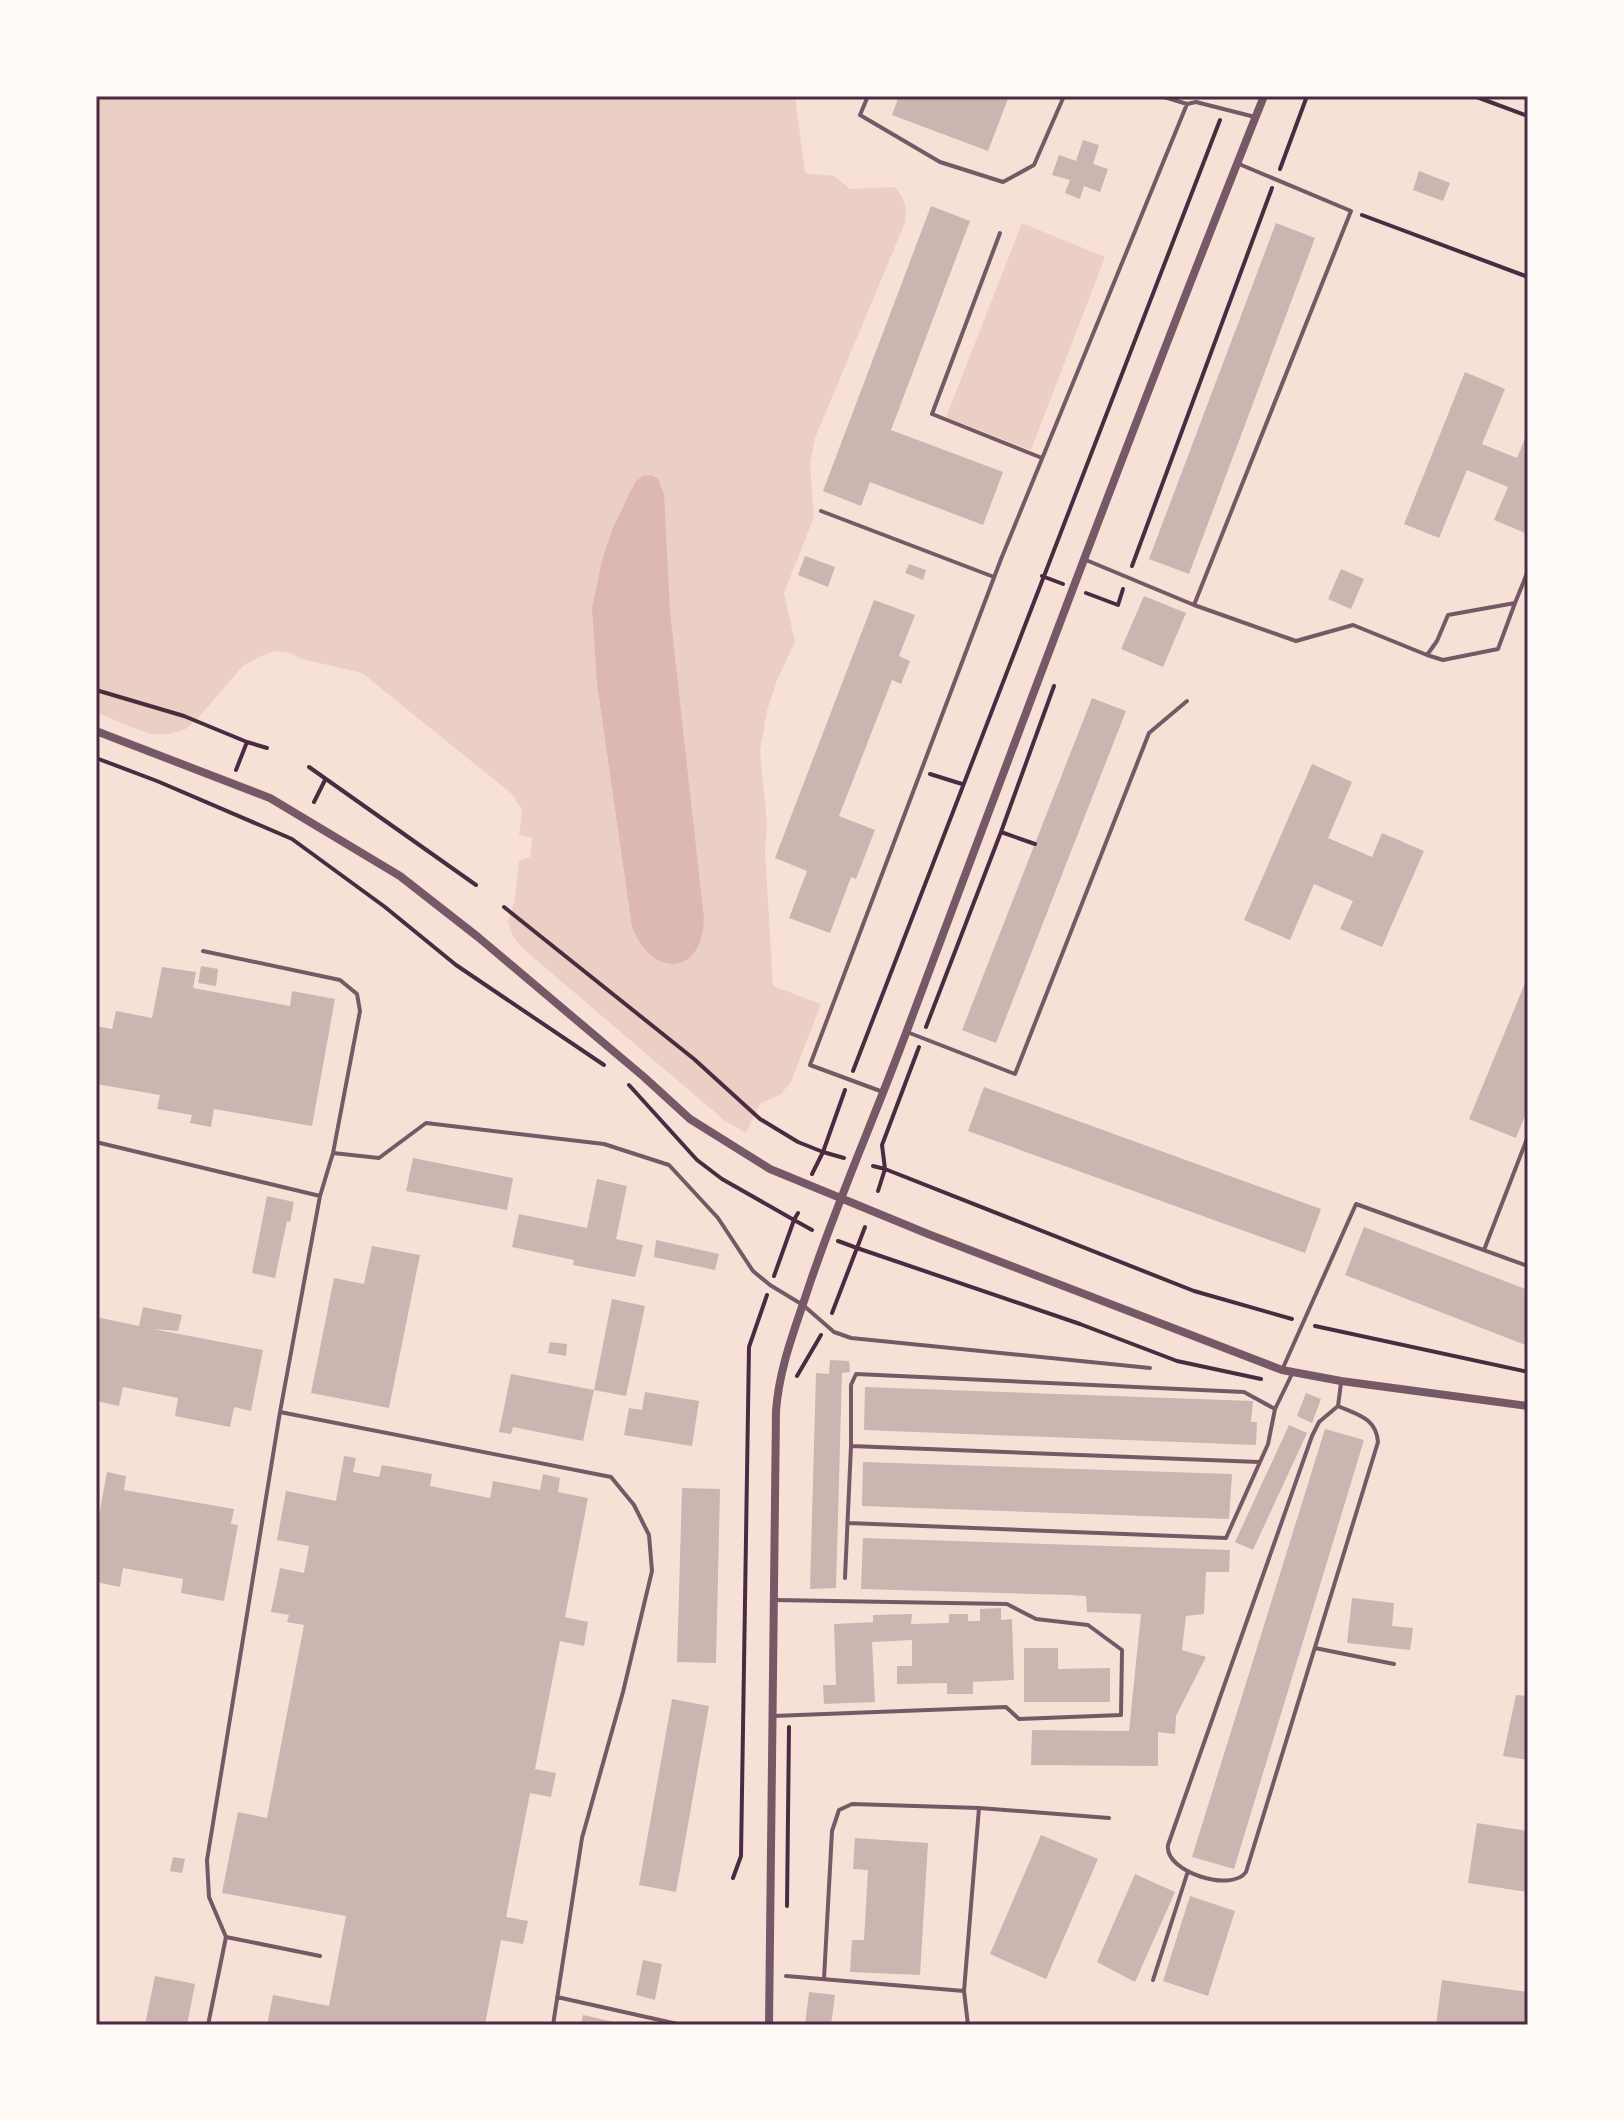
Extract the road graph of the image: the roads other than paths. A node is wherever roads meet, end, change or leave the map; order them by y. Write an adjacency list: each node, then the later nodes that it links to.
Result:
1 (868, 96): 2 (lane)
2 (1064, 96)
3 (1161, 96): 6 (lane)
4 (1264, 96): 7 (street)
5 (1197, 99): 6 (lane); 7 (lane)
6 (1187, 104): 10 (lane)
7 (1255, 117): 8 (street)
8 (1237, 163): 12 (street); 16 (lane)
9 (1000, 233): 10 (lane)
10 (1042, 458): 14 (lane)
11 (821, 511): 14 (lane)
12 (1083, 559): 16 (lane); 21 (street)
13 (1528, 571): 15 (lane)
14 (994, 577): 22 (lane)
15 (1515, 603): 17 (lane); 17 (lane)
16 (1194, 605): 17 (lane)
17 (1427, 655)
18 (1187, 701): 21 (lane)
19 (96, 731): 27 (street)
20 (203, 951): 25 (lane)
21 (907, 1032): 22 (street)
22 (883, 1092): 27 (street)
23 (1528, 1136): 28 (lane)
24 (96, 1142): 26 (lane)
25 (333, 1153): 26 (lane); 30 (lane)
26 (320, 1196): 38 (lane)
27 (840, 1197): 30 (street); 32 (street)
28 (1484, 1250): 29 (lane); 32 (lane)
29 (1528, 1266)
30 (803, 1305): 31 (lane); 43 (street)
31 (1150, 1368)
32 (1282, 1370): 33 (street)
33 (1293, 1372): 34 (street); 37 (lane)
34 (1341, 1381): 35 (lane); 36 (street)
35 (1338, 1406): 44 (lane); 49 (lane)
36 (1528, 1406)
37 (1275, 1409): 39 (lane); 40 (lane)
38 (280, 1412): 50 (lane); 56 (lane)
39 (851, 1446): 40 (lane); 41 (lane)
40 (1259, 1462): 41 (lane)
41 (848, 1523): 42 (lane)
42 (845, 1578)
43 (775, 1600): 46 (street); 46 (lane)
44 (1315, 1648): 45 (lane); 49 (lane)
45 (1394, 1664)
46 (773, 1716): 60 (street)
47 (979, 1808): 48 (lane); 53 (lane); 55 (lane)
48 (1109, 1818)
49 (1188, 1871): 54 (lane)
50 (226, 1937): 51 (lane); 57 (lane)
51 (320, 1956)
52 (786, 1976): 53 (lane)
53 (824, 1979): 55 (lane)
54 (1153, 1980)
55 (964, 1991): 61 (lane)
56 (557, 1997): 58 (lane); 59 (lane)
57 (208, 2025)
58 (553, 2025)
59 (682, 2025)
60 (769, 2025)
61 (968, 2025)

